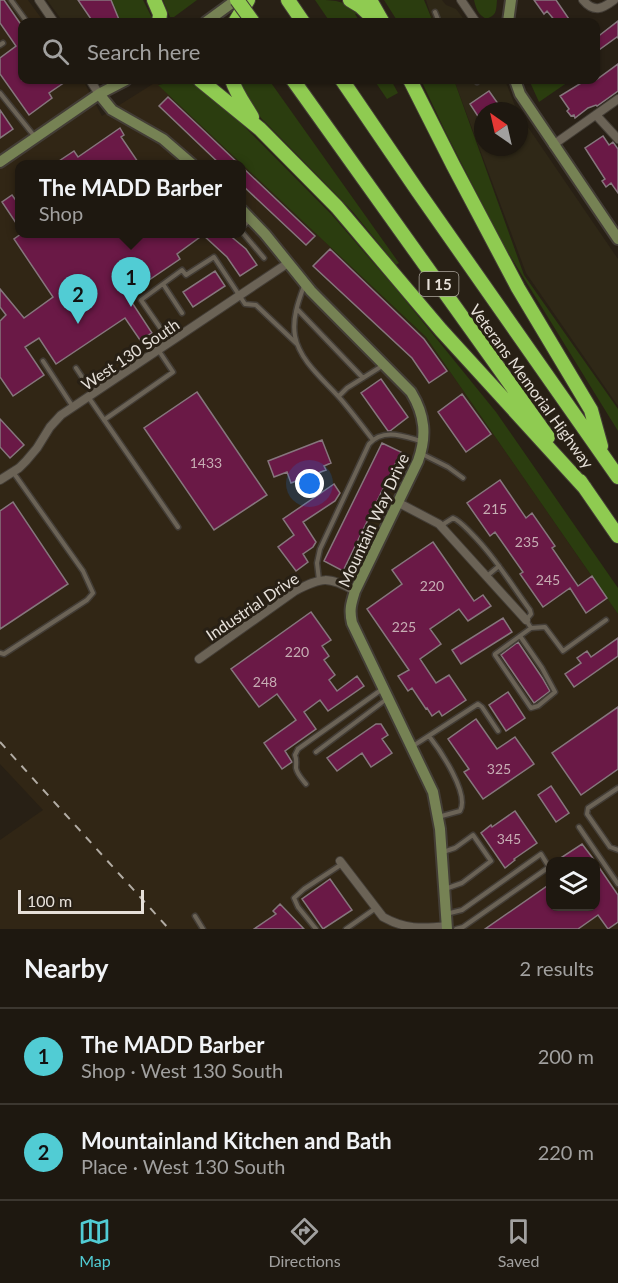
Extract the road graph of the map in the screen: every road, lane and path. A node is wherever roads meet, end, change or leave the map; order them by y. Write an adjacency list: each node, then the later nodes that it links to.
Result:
1 (11, 0): 14 (lane)
2 (39, 0): 15 (street)
3 (154, 0): 16 (highway)
4 (237, 0): 17 (street); 19 (highway, bridge)
5 (248, 0): 18 (highway)
6 (288, 0): 20 (highway)
7 (350, 0): 21 (highway)
8 (370, 0): 22 (highway)
9 (461, 0): 24 (street)
10 (511, 0): 25 (street)
11 (583, 0): 12 (street)
12 (614, 0)
13 (435, 12): 23 (lane)
14 (24, 18)
15 (49, 18)
16 (160, 18)
17 (212, 18)
18 (237, 18)
19 (250, 18)
20 (300, 18)
21 (373, 18)
22 (381, 18)
23 (438, 18)
24 (473, 18)
25 (509, 18)
26 (93, 84): 35 (street)
27 (118, 84): 35 (street)
28 (205, 84): 38 (highway)
29 (233, 84): 38 (highway)
30 (296, 84): 75 (highway, Veterans Memorial Highway / I 15)
31 (345, 84): 70 (highway, Veterans Memorial Highway / I 15)
32 (412, 84): 70 (highway)
33 (516, 84): 41 (street)
34 (0, 93): 39 (lane)
35 (99, 94): 39 (street); 42 (street)
36 (618, 99): 37 (street)
37 (596, 115): 40 (street); 41 (street)
38 (260, 129): 75 (highway)
39 (35, 138): 43 (street)
40 (618, 139)
41 (553, 144): 48 (street)
42 (186, 160)
43 (0, 162)
44 (246, 214): 45 (street, Mountain Way Drive)
45 (251, 219): 46 (lane); 50 (street, Mountain Way Drive)
46 (246, 223)
47 (246, 237): 49 (lane)
48 (618, 239)
49 (264, 258)
50 (288, 263): 52 (street, Mountain Way Drive); 53 (street, West 130 South)
51 (163, 284): 53 (lane); 55 (lane); 56 (lane)
52 (305, 284): 54 (lane); 60 (street, Mountain Way Drive)
53 (238, 296): 56 (street, West 130 South); 57 (lane)
54 (296, 309): 57 (lane); 62 (lane)
55 (182, 313)
56 (171, 342): 58 (street, West 130 South)
57 (297, 344): 64 (lane)
58 (159, 350): 63 (street, West 130 South); 66 (lane)
59 (43, 361): 65 (lane)
60 (385, 364): 62 (lane); 68 (street, Mountain Way Drive)
61 (76, 368): 63 (lane)
62 (363, 378): 64 (lane)
63 (91, 396): 65 (street, West 130 South); 66 (lane)
64 (339, 396): 67 (lane)
65 (73, 408): 71 (street, West 130 South)
66 (104, 420): 78 (lane)
67 (373, 440): 68 (lane); 82 (lane)
68 (423, 441): 69 (street, Mountain Way Drive)
69 (421, 453): 73 (lane); 76 (street, Mountain Way Drive)
70 (604, 456): 72 (highway, Veterans Memorial Highway / I 15)
71 (13, 472): 74 (street, West 130 South); 88 (lane)
72 (618, 477)
73 (463, 478)
74 (0, 480)
75 (585, 488): 79 (highway, Veterans Memorial Highway / I 15)
76 (399, 503): 77 (street); 83 (street, Mountain Way Drive)
77 (441, 526): 80 (lane); 81 (street)
78 (178, 527)
79 (618, 536)
80 (499, 566): 81 (lane); 84 (lane)
81 (487, 576): 84 (street)
82 (319, 580): 83 (street, Industrial Drive); 89 (street, Industrial Drive)
83 (355, 591): 90 (street, Mountain Way Drive)
84 (526, 620): 86 (lane)
85 (606, 620): 86 (lane)
86 (531, 628): 87 (lane)
87 (520, 636): 87 (lane)
88 (0, 652)
89 (200, 659)
90 (387, 693): 93 (street, Mountain Way Drive); 94 (lane); 95 (lane)
91 (498, 731): 92 (lane)
92 (429, 736): 93 (lane); 97 (lane)
93 (412, 747): 97 (street, Mountain Way Drive)
94 (316, 752)
95 (306, 784)
96 (618, 788): 99 (lane)
97 (438, 818): 100 (street, Mountain Way Drive)
98 (579, 827): 102 (lane)
99 (618, 850)
100 (442, 853): 104 (street, Mountain Way Drive); 104 (lane)
101 (341, 862): 105 (street); 109 (lane)
102 (616, 876): 103 (lane)
103 (618, 884)
104 (444, 889): 107 (street, Mountain Way Drive)
105 (376, 908): 107 (street); 110 (lane)
106 (195, 916): 108 (lane)
107 (449, 924): 107 (lane)
108 (202, 929)
109 (316, 929)
110 (346, 929)

